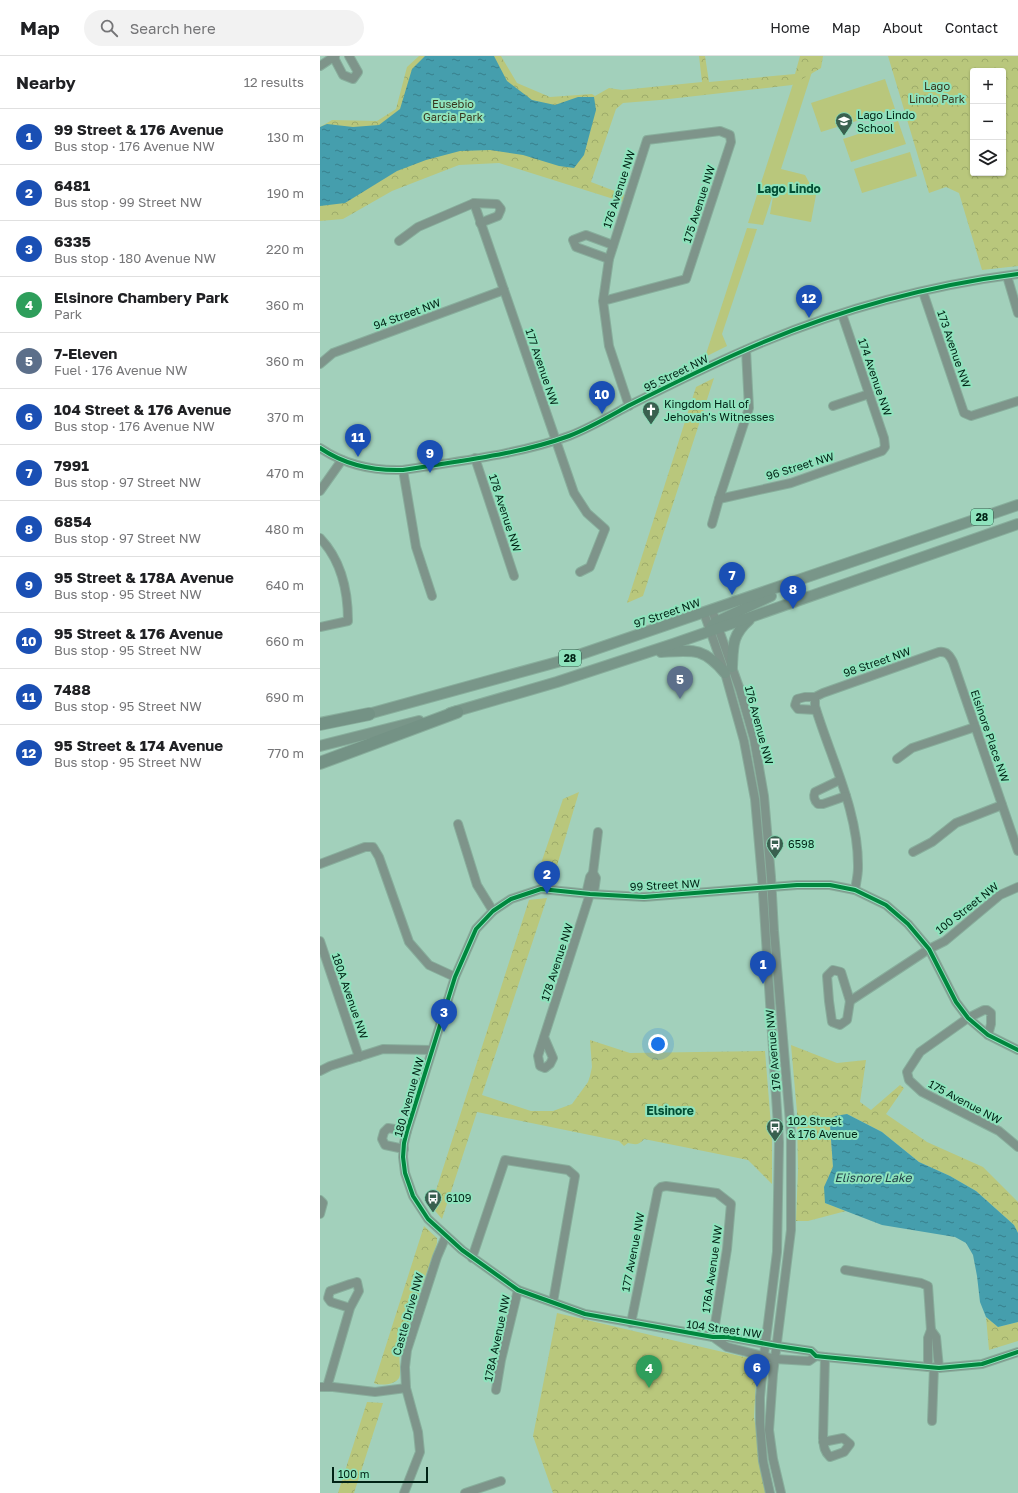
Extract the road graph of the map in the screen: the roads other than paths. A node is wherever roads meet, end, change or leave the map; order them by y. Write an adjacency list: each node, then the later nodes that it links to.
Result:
1 (334, 56): 2 (street); 3 (street)
2 (349, 56)
3 (320, 66)
4 (730, 135): 8 (street, 176 Avenue NW); 14 (street, 175 Avenue NW)
5 (474, 204): 6 (street, 177 Avenue NW); 6 (street); 7 (street)
6 (480, 223): 12 (street, 177 Avenue NW)
7 (399, 240)
8 (613, 246): 9 (street, 176 Avenue NW); 9 (street, 176 Avenue NW)
9 (609, 259): 14 (street, 176 Avenue NW)
10 (1018, 274): 11 (street, 95 Street NW)
11 (1007, 276): 13 (street, 95 Street NW); 15 (street)
12 (504, 290): 18 (street, 94 Street NW); 23 (street, 177 Avenue NW)
13 (923, 292): 16 (street, 95 Street NW); 20 (street, 173 Avenue NW)
14 (603, 300): 21 (street, 176 Avenue NW)
15 (1018, 313)
16 (842, 314): 17 (street, 95 Street NW); 19 (street, 174 Avenue NW)
17 (746, 350): 21 (street, 95 Street NW); 30 (street)
18 (320, 364)
19 (869, 394): 22 (street); 24 (street, 174 Avenue NW)
20 (1018, 401)
21 (629, 406): 23 (street, 95 Street NW)
22 (833, 406)
23 (555, 440): 26 (street, 95 Street NW); 35 (street, 177 Avenue NW)
24 (885, 447): 30 (street, 96 Street NW)
25 (320, 448): 27 (street, 95 Street NW)
26 (475, 458): 28 (street, 95 Street NW); 37 (street, 178 Avenue NW)
27 (342, 460): 28 (street, 95 Street NW); 29 (street)
28 (403, 470): 38 (street)
29 (320, 491)
30 (719, 499): 32 (street)
31 (1018, 505): 36 (main road, 97 Street NW / 28)
32 (712, 524)
33 (1018, 524): 40 (main road, 28)
34 (320, 538): 41 (street)
35 (580, 572)
36 (816, 575): 39 (main road, 97 Street NW / 28); 42 (main road)
37 (514, 576)
38 (432, 596)
39 (708, 612): 42 (street, 176 Avenue NW); 49 (main road, 97 Street NW / 28)
40 (754, 616): 42 (main road); 45 (main road)
41 (320, 627)
42 (715, 627): 43 (main road); 45 (street, 176 Avenue NW)
43 (645, 653): 45 (main road); 48 (main road, 28)
44 (946, 653): 46 (street, 98 Street NW); 51 (street, Elsinore Place NW)
45 (728, 670): 64 (street, 176 Avenue NW); 66 (street, 176 Avenue NW)
46 (815, 697): 47 (street); 47 (street)
47 (816, 710): 56 (street)
48 (457, 712): 53 (main road); 55 (highway)
49 (369, 714): 50 (highway); 52 (main road, 97 Street NW / 28)
50 (320, 724)
51 (975, 727): 54 (street); 58 (street, Elsinore Place NW)
52 (320, 728)
53 (320, 746)
54 (897, 759)
55 (320, 763)
56 (840, 780): 57 (street); 57 (street)
57 (846, 796): 67 (street)
58 (1002, 805): 61 (street, Elsinore Place NW); 62 (street)
59 (458, 824): 69 (street)
60 (598, 832): 68 (street)
61 (1018, 851)
62 (913, 852)
63 (320, 864): 72 (street)
64 (772, 887): 66 (street, 99 Street NW); 67 (street, 99 Street NW); 96 (street, 176 Avenue NW)
65 (1018, 887): 71 (street, 100 Street NW)
66 (762, 888): 68 (street, 99 Street NW); 95 (street, 176 Avenue NW)
67 (855, 890): 71 (street, 99 Street NW)
68 (590, 894): 69 (street, 99 Street NW); 76 (street, 178 Avenue NW)
69 (493, 911): 72 (street, 99 Street NW)
70 (320, 941): 79 (street, 180A Avenue NW)
71 (929, 949): 73 (street, 100 Street NW); 74 (street)
72 (456, 976): 77 (street, 180 Avenue NW)
73 (850, 1001): 73 (street)
74 (968, 1018): 75 (street); 75 (street); 82 (street, 175 Avenue NW)
75 (988, 1035): 78 (street)
76 (544, 1037)
77 (432, 1050): 79 (street); 81 (street, 180 Avenue NW)
78 (1018, 1050)
79 (359, 1057): 80 (street)
80 (320, 1071)
81 (407, 1131): 83 (street, 180 Avenue NW); 83 (street, 180 Avenue NW)
82 (1018, 1147)
83 (404, 1149): 87 (street, 180 Avenue NW)
84 (661, 1188): 93 (street, 177 Avenue NW); 94 (street, 176A Avenue NW)
85 (320, 1200): 86 (street)
86 (320, 1214)
87 (446, 1236): 88 (street, 104 Street NW); 104 (street, Castle Drive NW)
88 (472, 1258): 90 (street, 104 Street NW); 91 (street)
89 (845, 1270): 102 (street)
90 (518, 1290): 91 (street, 104 Street NW); 105 (street, 178A Avenue NW)
91 (553, 1302): 93 (street, 104 Street NW)
92 (350, 1308): 103 (street)
93 (631, 1323): 94 (street, 104 Street NW)
94 (714, 1337): 95 (street, 104 Street NW); 98 (street, 104 Street NW)
95 (766, 1343): 96 (street, 104 Street NW); 98 (street, 176 Avenue NW)
96 (777, 1346): 99 (street, 104 Street NW); 101 (street, 176 Avenue NW)
97 (1018, 1352): 102 (street, 104 Street NW)
98 (764, 1355): 101 (street, 104 Street NW); 111 (street, 176 Avenue NW)
99 (816, 1356): 100 (street, 104 Street NW); 101 (street, 104 Street NW)
100 (825, 1357): 102 (street, 104 Street NW); 107 (street)
101 (775, 1359): 112 (street, 176 Avenue NW)
102 (934, 1367): 106 (street)
103 (323, 1387): 104 (street)
104 (406, 1388): 109 (street, Castle Drive NW)
105 (496, 1390)
106 (932, 1421)
107 (823, 1442)
108 (501, 1481): 110 (street)
109 (404, 1493)
110 (465, 1493)
111 (770, 1493)
112 (781, 1493)

